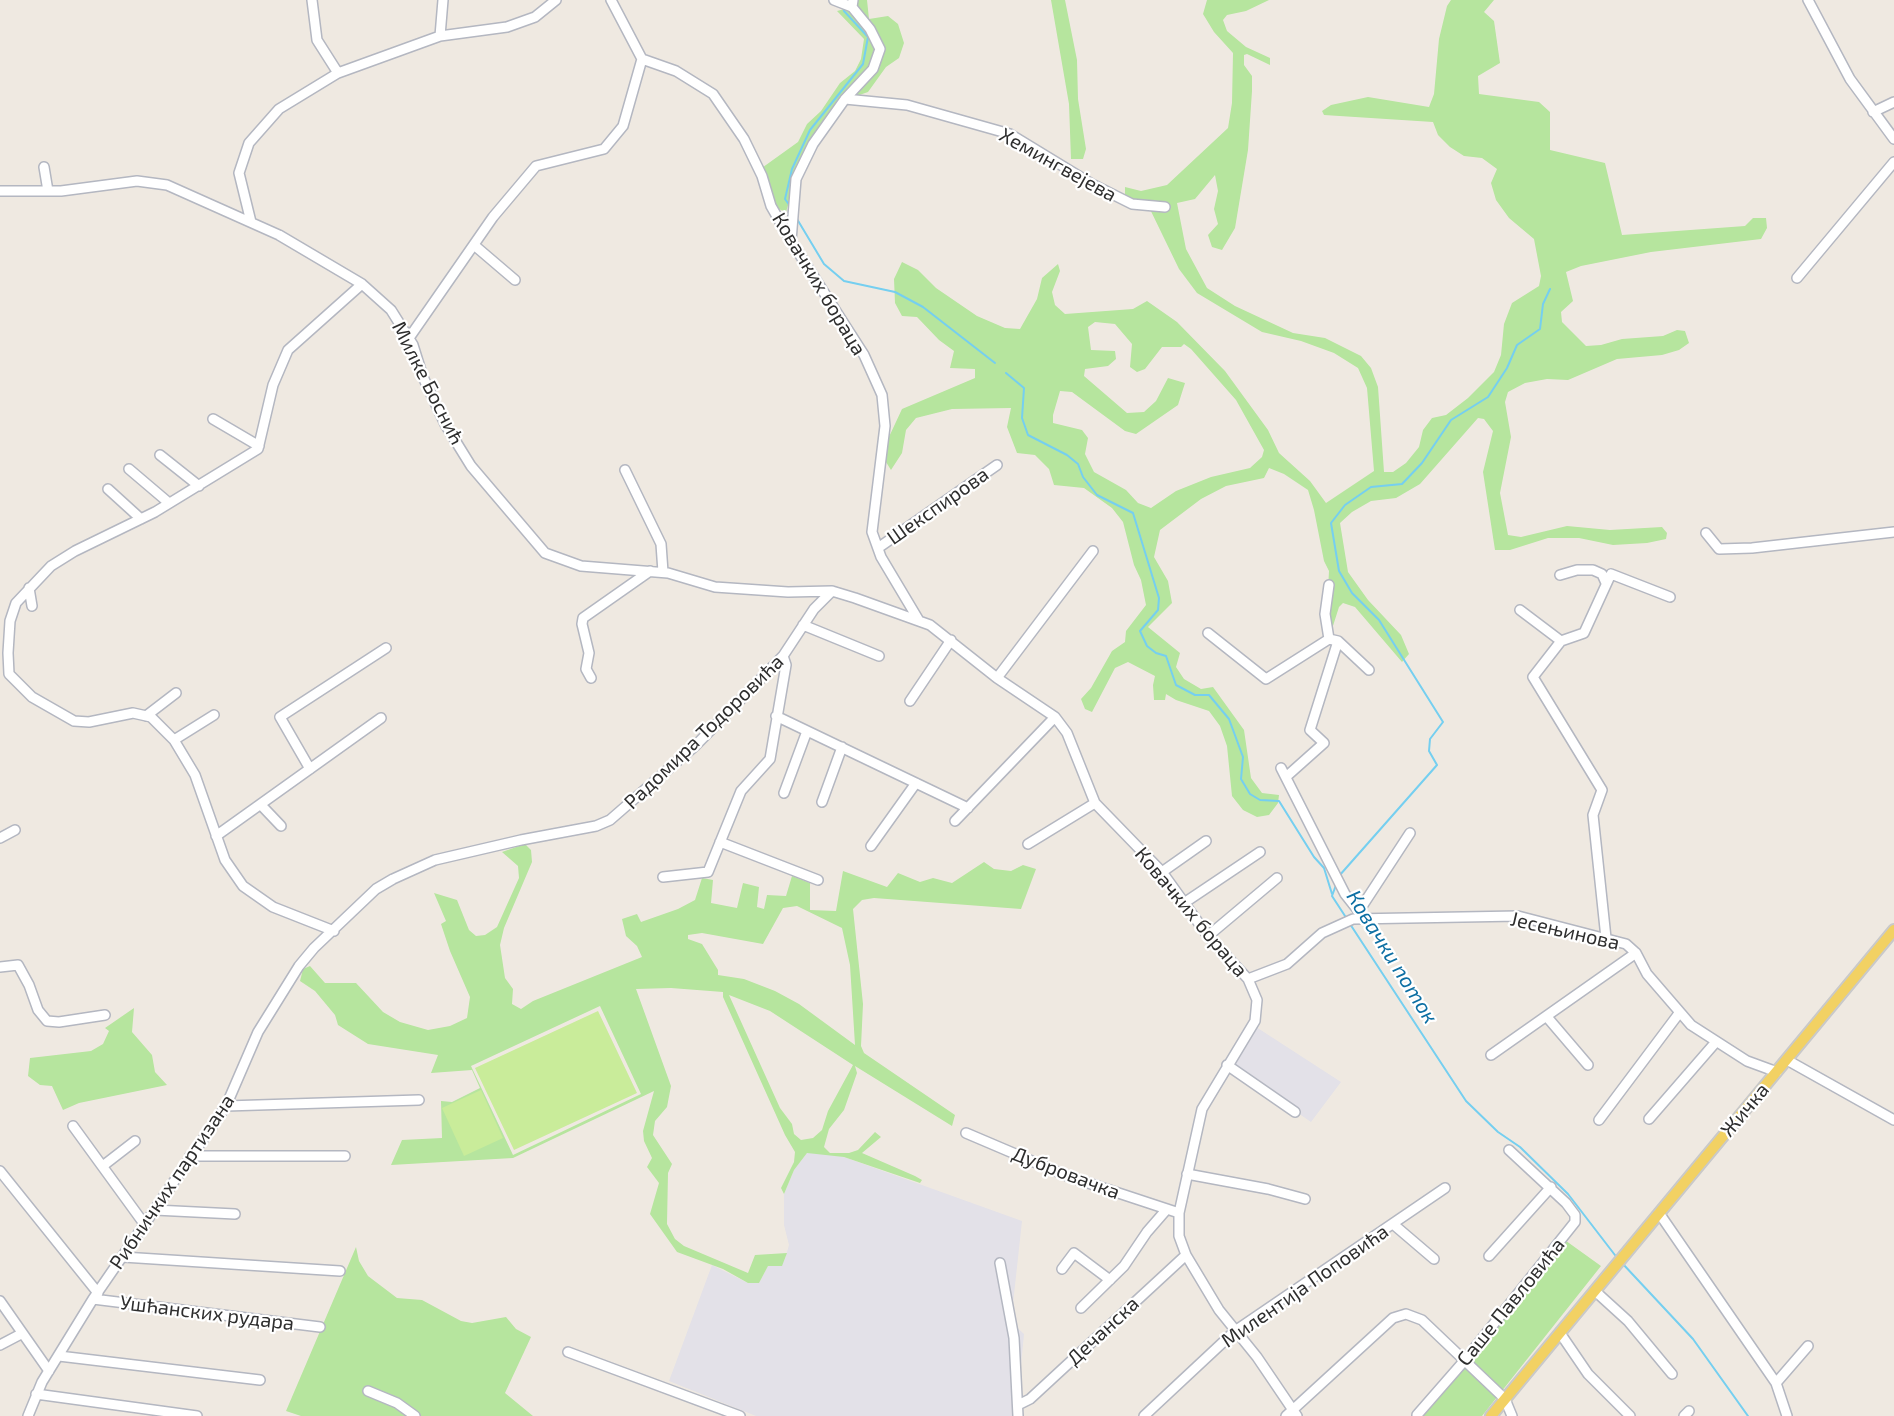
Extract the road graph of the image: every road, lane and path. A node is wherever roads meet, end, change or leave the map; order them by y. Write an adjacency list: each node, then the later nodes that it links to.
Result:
1 (312, 0): 10 (street)
2 (443, 0): 8 (street)
3 (556, 0): 8 (street)
4 (611, 0): 9 (street)
5 (834, 0): 7 (street)
6 (1808, 0): 13 (street)
7 (852, 4): 11 (street)
8 (440, 36): 10 (street)
9 (642, 59): 21 (street, Ковачких бораца); 22 (street)
10 (338, 74): 20 (street)
11 (845, 99): 19 (street, Хемингвејева); 21 (street)
12 (1894, 102): 13 (street)
13 (1873, 112): 14 (street)
14 (1894, 139)
15 (1894, 162): 23 (street)
16 (44, 167): 18 (street)
17 (0, 191): 18 (street, Милке Боснић)
18 (48, 191): 20 (street, Милке Боснић)
19 (1165, 207)
20 (251, 222): 25 (street, Милке Боснић)
21 (791, 241): 39 (street, Ковачких бораца)
22 (474, 245): 24 (street); 26 (street)
23 (1797, 278)
24 (515, 280)
25 (362, 284): 26 (street, Милке Боснић); 28 (street)
26 (409, 338): 41 (street, Милке Боснић)
27 (213, 419): 28 (street)
28 (259, 446): 33 (street)
29 (160, 455): 33 (street)
30 (997, 465): 39 (street, Шекспирова)
31 (129, 469): 35 (street)
32 (625, 470): 42 (street)
33 (200, 486): 35 (street)
34 (108, 489): 36 (street)
35 (169, 503): 36 (street)
36 (141, 519): 46 (street)
37 (1894, 532): 38 (street)
38 (1706, 533)
39 (878, 548): 51 (street, Ковачких бораца)
40 (1094, 551): 63 (street)
41 (650, 571): 42 (street, Милке Боснић); 62 (street)
42 (663, 572): 47 (street, Милке Боснић)
43 (1560, 575): 44 (street)
44 (1606, 583): 48 (street); 56 (street)
45 (1329, 585): 55 (street)
46 (29, 588): 49 (street); 61 (street)
47 (832, 591): 51 (street, Ковачких бораца); 52 (street, Радомира Тодоровића)
48 (1670, 597)
49 (32, 606)
50 (1520, 610): 56 (street)
51 (918, 619): 54 (street, Ковачких бораца)
52 (803, 625): 58 (street, Радомира Тодоровића); 59 (street)
53 (1208, 633): 55 (street)
54 (951, 640): 63 (street, Ковачких бораца); 65 (street)
55 (1334, 640): 60 (street); 76 (street)
56 (1562, 641): 103 (street)
57 (386, 648): 75 (street)
58 (783, 656): 68 (street); 101 (street, Радомира Тодоровића)
59 (879, 656)
60 (1369, 670)
61 (5, 675): 67 (street)
62 (591, 678)
63 (997, 678): 69 (street, Ковачких бораца)
64 (176, 693): 67 (street)
65 (910, 701)
66 (214, 715): 72 (street)
67 (146, 716): 72 (street)
68 (776, 716): 71 (street); 90 (street)
69 (1055, 717): 80 (street, Ковачких бораца); 82 (street)
70 (381, 718): 75 (street)
71 (807, 731): 73 (street); 78 (street)
72 (174, 740): 87 (street)
73 (842, 747): 77 (street); 79 (street)
74 (1281, 768): 76 (street)
75 (310, 769): 81 (street)
76 (1287, 776): 99 (street)
77 (916, 783): 82 (street); 92 (street)
78 (784, 793)
79 (822, 802)
80 (1095, 803): 91 (street); 94 (street, Ковачких бораца)
81 (261, 805): 84 (street); 87 (street)
82 (968, 808): 83 (street)
83 (955, 821)
84 (281, 826)
85 (15, 830): 88 (street)
86 (1410, 833): 99 (street)
87 (216, 836): 101 (street)
88 (0, 838)
89 (1206, 841): 94 (street)
90 (720, 842): 95 (street); 97 (street)
91 (1028, 844)
92 (871, 846)
93 (1260, 852): 98 (street)
94 (1162, 872): 98 (street, Ковачких бораца)
95 (663, 878)
96 (1277, 878): 102 (street)
97 (818, 880)
98 (1184, 903): 102 (street, Ковачких бораца)
99 (1359, 916): 103 (street, Јесењинова); 107 (street, Јесењинова)
100 (1894, 930): 113 (main road, Жичка)
101 (334, 931): 104 (street, Радомира Тодоровића)
102 (1209, 936): 107 (street, Ковачких бораца)
103 (1606, 938): 105 (street, Јесењинова)
104 (314, 948): 118 (street, Рибничких партизана)
105 (1636, 953): 108 (street, Јесењинова); 110 (street)
106 (0, 968): 109 (street)
107 (1248, 979): 114 (street, Ковачких бораца)
108 (1680, 1012): 111 (street, Јесењинова); 120 (street)
109 (105, 1015)
110 (1547, 1017): 112 (street); 115 (street)
111 (1715, 1043): 116 (street, Јесењинова); 121 (street)
112 (1491, 1055)
113 (1787, 1060): 116 (main road, Жичка); 122 (street)
114 (1227, 1065): 119 (street); 131 (street, Ковачких бораца)
115 (1588, 1065)
116 (1777, 1072): 138 (main road, Жичка)
117 (419, 1100): 118 (street)
118 (226, 1106): 127 (street, Рибничких партизана)
119 (1295, 1112)
120 (1599, 1119)
121 (1649, 1119)
122 (1894, 1120)
123 (73, 1125): 129 (street)
124 (966, 1133): 135 (street, Дубровачка)
125 (135, 1141): 129 (street)
126 (1509, 1150): 132 (street, Саше Павловића)
127 (190, 1156): 128 (street); 136 (street, Рибничких партизана)
128 (345, 1156)
129 (104, 1165): 141 (street)
130 (0, 1171): 151 (street, Ушћанских рудара)
131 (1187, 1174): 134 (street); 137 (street, Ковачких бораца)
132 (1551, 1187): 143 (street); 162 (street, Саше Павловића)
133 (1445, 1188): 140 (street, Милентија Поповића)
134 (1305, 1199)
135 (1167, 1209): 137 (street, Дубровачка); 149 (street)
136 (155, 1210): 139 (street); 141 (street, Рибничких партизана)
137 (1179, 1213): 142 (street, Ковачких бораца)
138 (1659, 1213): 150 (main road, Жичка); 166 (street)
139 (235, 1215)
140 (1393, 1224): 145 (street); 155 (street, Милентија Поповића)
141 (145, 1225): 144 (street, Рибничких партизана)
142 (1186, 1255): 155 (street, Ковачких бораца); 170 (street, Дечанска)
143 (1489, 1256)
144 (123, 1257): 148 (street); 151 (street, Рибничких партизана)
145 (1434, 1259)
146 (1000, 1263): 170 (street)
147 (1062, 1269): 149 (street)
148 (340, 1271)
149 (1110, 1280): 153 (street)
150 (1595, 1291): 156 (main road, Жичка); 164 (street)
151 (96, 1296): 154 (street, Ушћанских рудара); 161 (street, Рибничких партизана)
152 (0, 1301): 157 (street)
153 (1081, 1308)
154 (320, 1327)
155 (1235, 1331): 171 (street, Ковачких бораца); 178 (street, Милентија Поповића)
156 (1560, 1333): 169 (main road, Жичка); 181 (street)
157 (21, 1334): 158 (street); 163 (street)
158 (0, 1345)
159 (1808, 1346): 166 (street)
160 (568, 1352): 176 (street)
161 (59, 1356): 163 (street, Рибничких партизана); 165 (street)
162 (1465, 1360): 169 (street); 171 (street); 172 (street, Саше Павловића)
163 (49, 1371): 168 (street, Рибничких партизана)
164 (1672, 1374)
165 (260, 1380)
166 (1776, 1383): 182 (street)
167 (368, 1391): 175 (street)
168 (36, 1394): 173 (street, Рибничких партизана); 174 (street)
169 (1505, 1399): 179 (main road, Жичка); 180 (street)
170 (1018, 1405): 177 (street)
171 (1292, 1414)
172 (1417, 1415)
173 (28, 1416)
174 (197, 1416)
175 (415, 1416)
176 (740, 1416)
177 (1018, 1416)
178 (1144, 1416)
179 (1491, 1416)
180 (1512, 1416)
181 (1630, 1416)
182 (1786, 1416)

